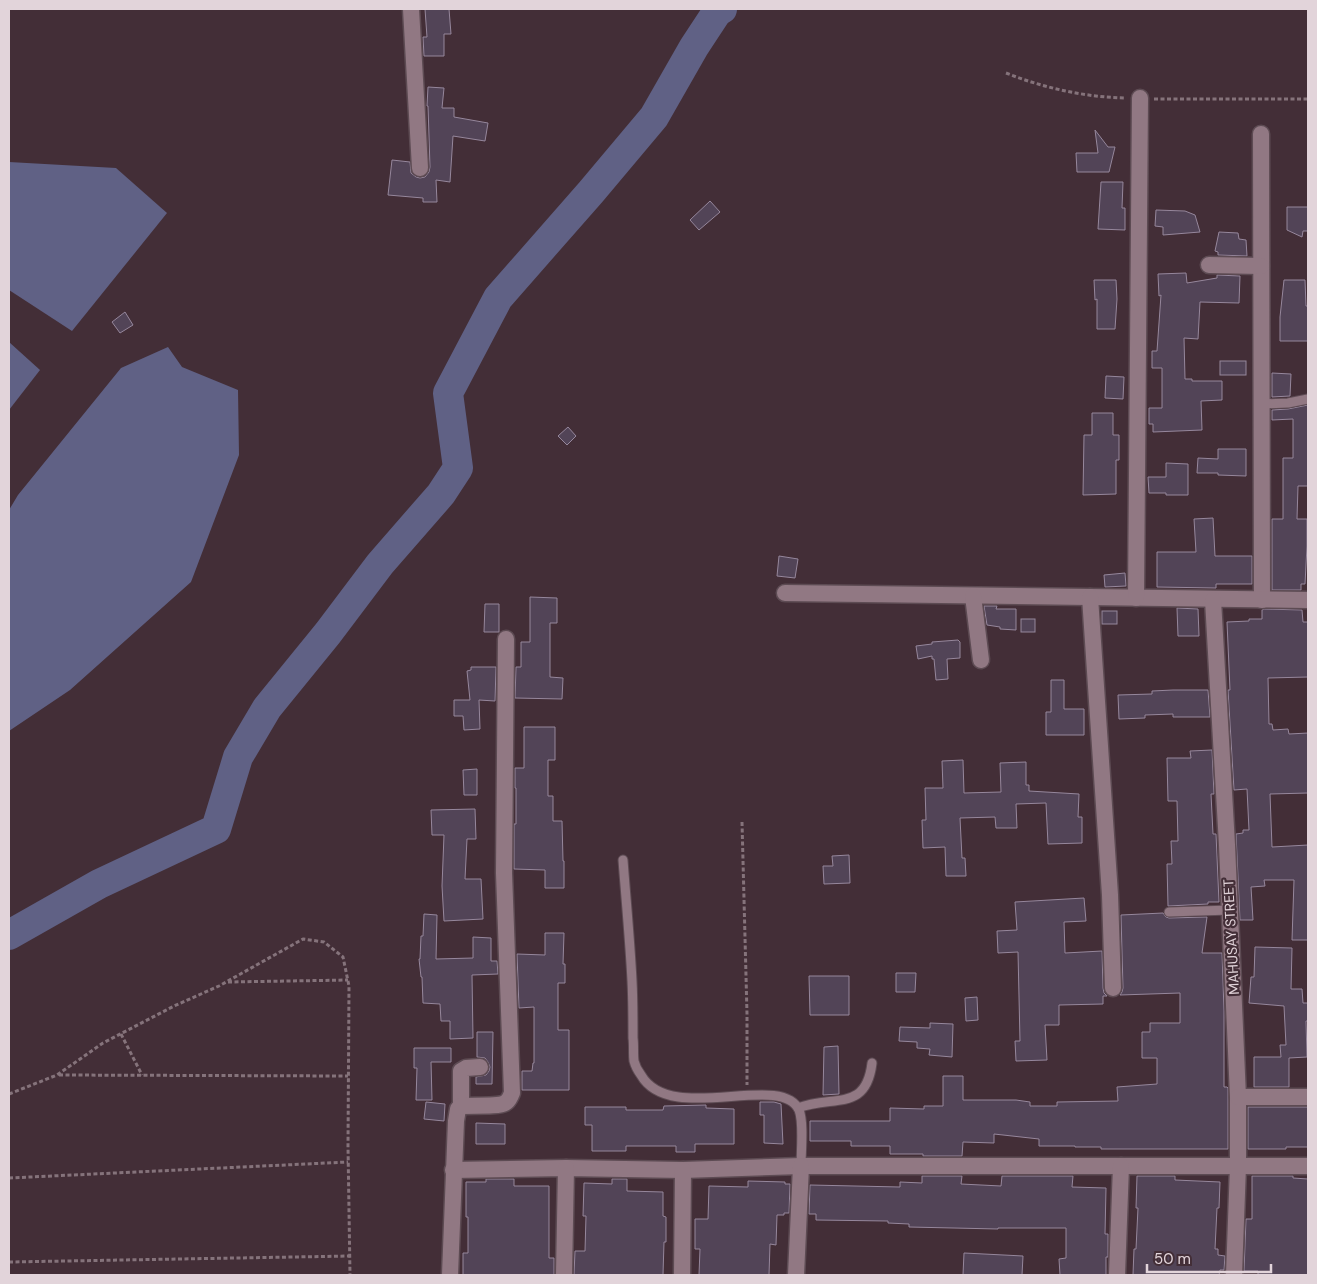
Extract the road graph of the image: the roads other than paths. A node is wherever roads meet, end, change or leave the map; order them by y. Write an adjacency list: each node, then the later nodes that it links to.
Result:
1 (411, 9): 4 (street)
2 (1140, 98): 12 (street)
3 (1261, 134): 6 (street)
4 (420, 168)
5 (1209, 265): 6 (street)
6 (1261, 266): 8 (street)
7 (1308, 399): 8 (lane)
8 (1262, 404): 14 (street)
9 (786, 593): 10 (street)
10 (973, 596): 11 (street); 17 (street)
11 (1090, 597): 12 (street); 21 (street)
12 (1136, 598): 13 (street)
13 (1213, 600): 14 (street); 19 (street, MAHUSAY STREET)
14 (1262, 600): 15 (street)
15 (1308, 600)
16 (506, 639): 26 (street)
17 (981, 660)
18 (623, 860): 27 (lane)
19 (1230, 910): 20 (lane); 24 (street, MAHUSAY STREET)
20 (1169, 912)
21 (1113, 988)
22 (872, 1063): 27 (lane)
23 (480, 1067): 26 (street)
24 (1238, 1097): 25 (street); 30 (street, MAHUSAY STREET)
25 (1308, 1097)
26 (461, 1106): 33 (street)
27 (798, 1108): 28 (lane)
28 (801, 1166): 29 (street); 34 (street); 38 (street)
29 (1121, 1166): 30 (street); 39 (street)
30 (1238, 1166): 31 (street); 40 (street, MAHUSAY STREET)
31 (1308, 1166)
32 (566, 1168): 33 (street); 34 (street); 36 (street)
33 (453, 1170): 35 (street)
34 (683, 1170): 37 (street)
35 (450, 1275)
36 (564, 1275)
37 (682, 1275)
38 (796, 1275)
39 (1117, 1275)
40 (1234, 1275)

